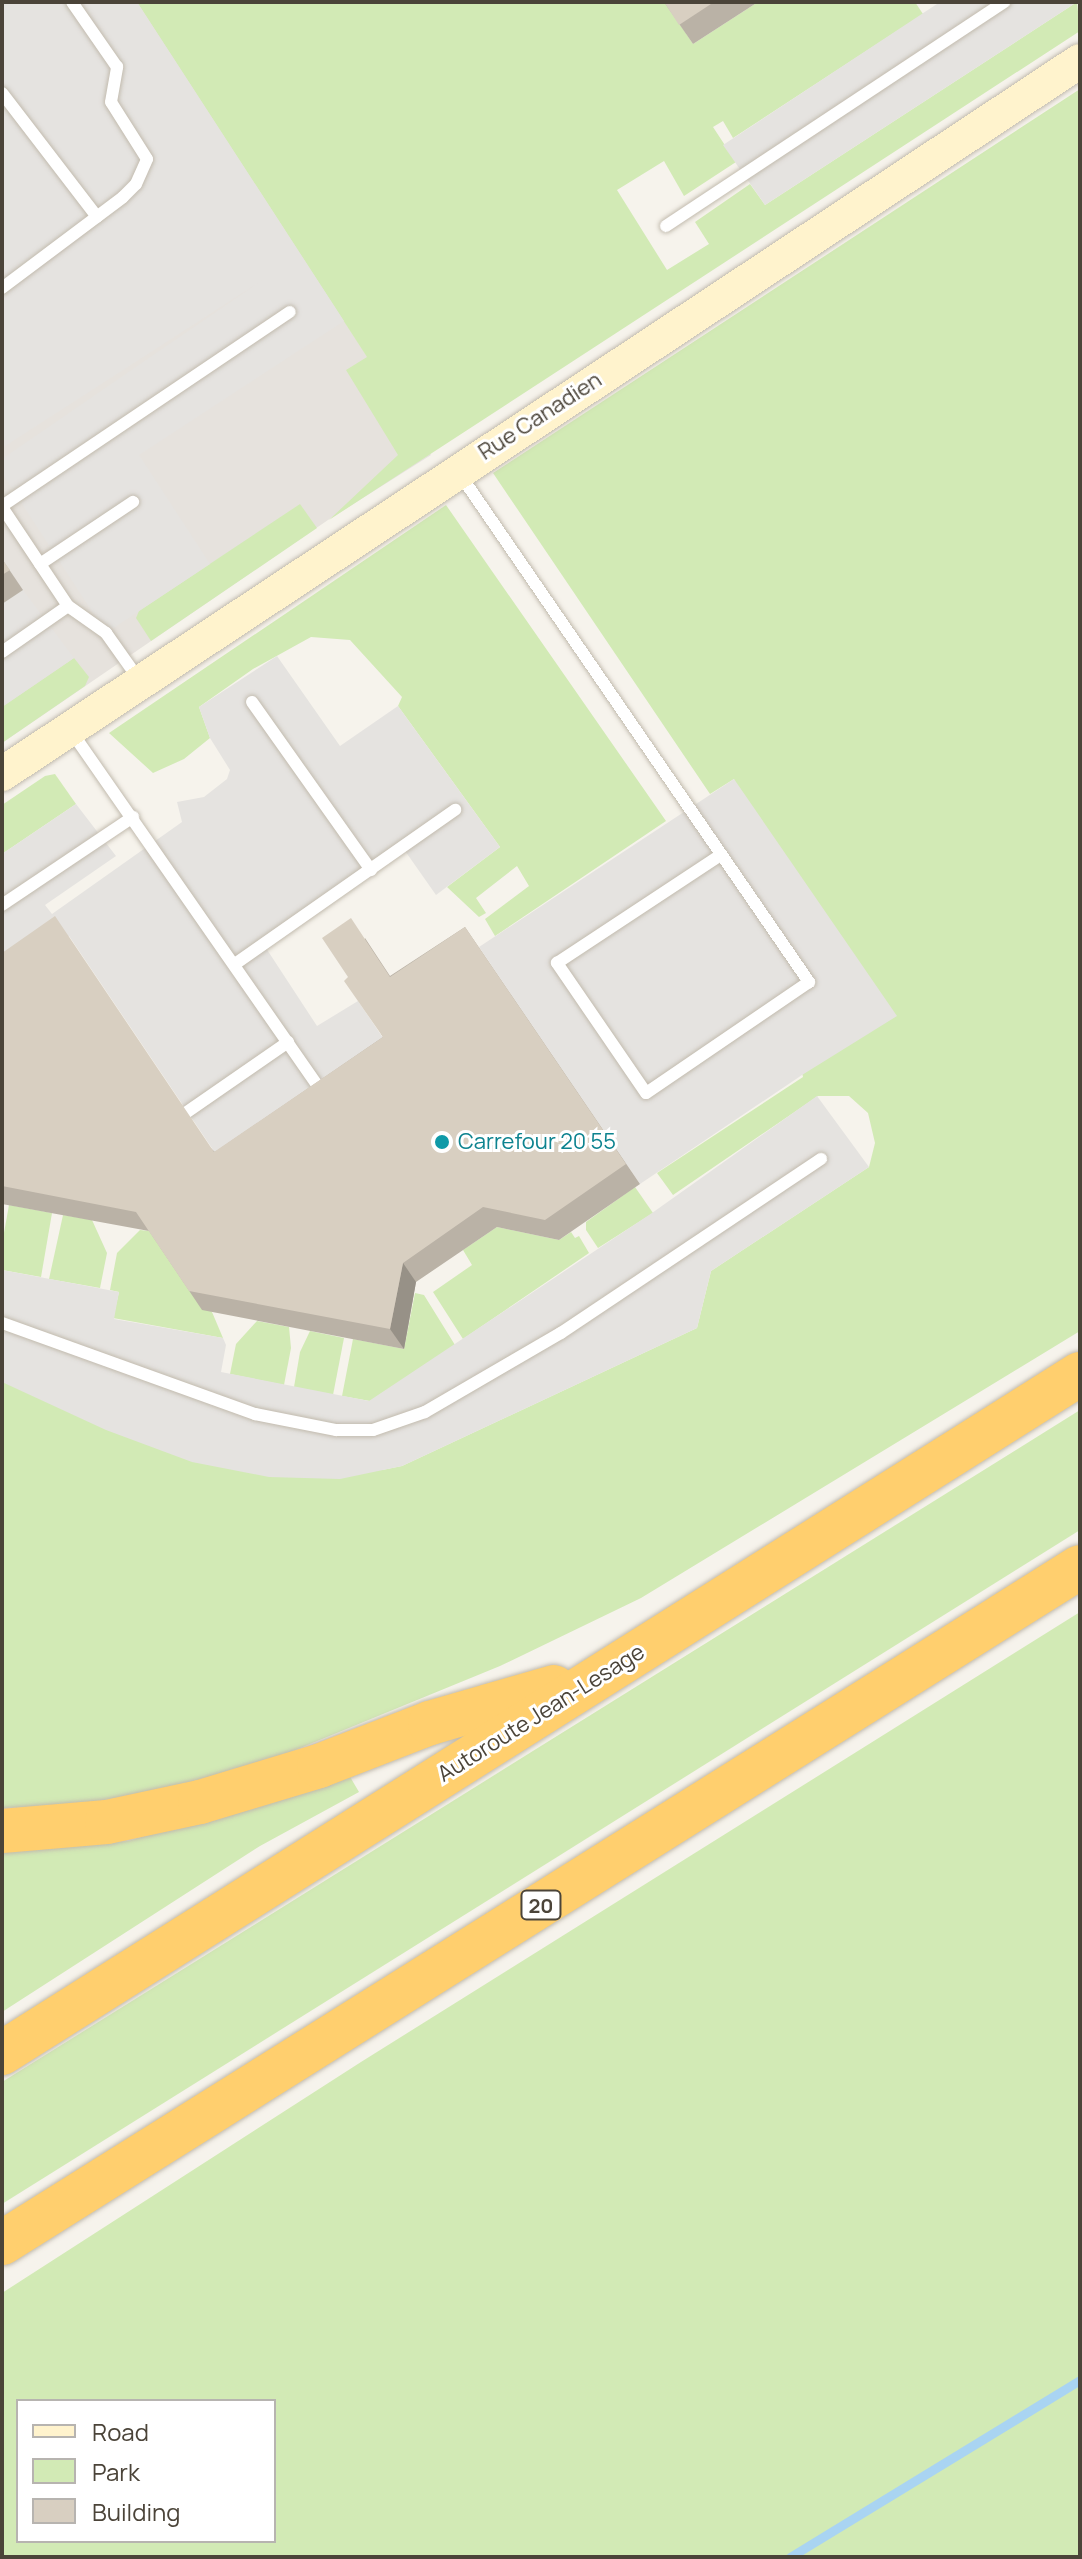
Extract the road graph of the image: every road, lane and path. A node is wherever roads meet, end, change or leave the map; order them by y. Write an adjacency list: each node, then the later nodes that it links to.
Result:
1 (72, 2): 5 (lane)
2 (1005, 2): 6 (lane)
3 (1080, 61): 9 (street, Rue Canadien)
4 (2, 93): 5 (lane)
5 (97, 217): 7 (lane)
6 (666, 226)
7 (2, 288)
8 (290, 312): 11 (lane)
9 (457, 470): 15 (street, Rue Canadien); 21 (lane)
10 (133, 502): 12 (lane)
11 (2, 506): 12 (lane)
12 (40, 564): 13 (lane)
13 (68, 606): 14 (lane); 15 (lane)
14 (2, 652)
15 (140, 681): 17 (street, Rue Canadien)
16 (252, 702): 22 (lane)
17 (69, 728): 18 (street, Rue Canadien); 20 (lane)
18 (2, 774)
19 (455, 810): 22 (lane)
20 (133, 817): 23 (lane); 24 (lane)
21 (721, 855): 21 (lane)
22 (371, 870): 24 (lane)
23 (2, 905)
24 (235, 964): 25 (lane)
25 (288, 1042): 26 (lane); 27 (lane)
26 (329, 1103)
27 (187, 1112)
28 (821, 1159): 29 (lane)
29 (2, 1323)
30 (1080, 1374): 32 (highway, Autoroute Jean-Lesage)
31 (1080, 1567): 35 (highway, 20)
32 (606, 1672): 33 (highway); 34 (highway, Autoroute Jean-Lesage)
33 (2, 1831)
34 (2, 2053)
35 (2, 2243)

